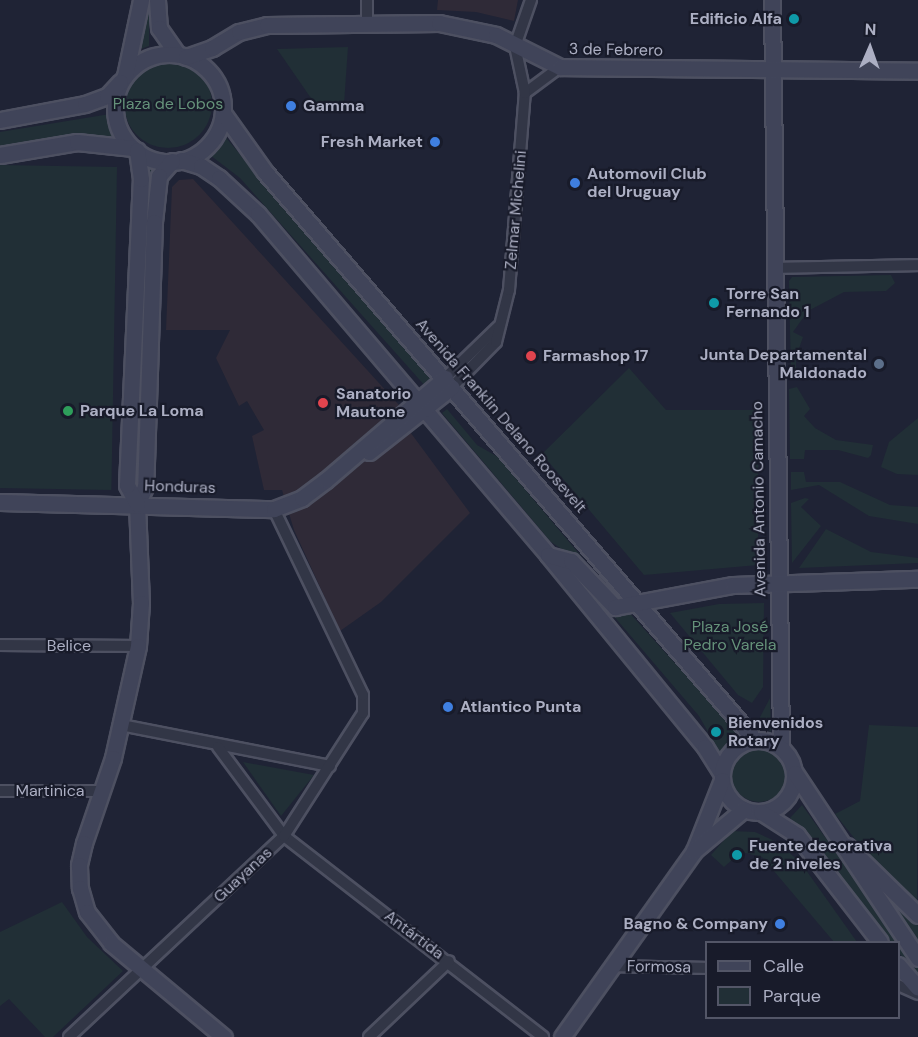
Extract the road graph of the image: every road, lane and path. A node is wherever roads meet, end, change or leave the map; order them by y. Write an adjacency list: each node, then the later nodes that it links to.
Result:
1 (141, 0): 12 (street)
2 (158, 0): 8 (street)
3 (367, 0): 6 (street)
4 (531, 0): 7 (street)
5 (772, 0): 10 (street, Avenida Antonio Camacho)
6 (367, 23): 7 (street, 3 de Febrero); 8 (street, 3 de Febrero)
7 (515, 45): 9 (street, 3 de Febrero); 13 (street, Zelmar Michelini)
8 (181, 56): 12 (street); 14 (street)
9 (560, 67): 10 (street, 3 de Febrero); 13 (street)
10 (773, 70): 11 (street, 3 de Febrero); 20 (street, Avenida Antonio Camacho)
11 (918, 71)
12 (123, 78): 15 (street); 16 (street)
13 (525, 93): 23 (street, Zelmar Michelini)
14 (223, 113): 18 (street); 23 (street, Avenida Franklin Delano Roosevelt)
15 (0, 120)
16 (135, 149): 17 (street); 18 (street); 21 (street)
17 (0, 154)
18 (177, 161): 22 (street); 24 (street)
19 (918, 265): 20 (street)
20 (775, 268): 30 (street, Avenida Antonio Camacho)
21 (134, 323): 22 (street); 26 (street)
22 (150, 323): 26 (street)
23 (448, 383): 24 (street, Honduras); 31 (street, Avenida Franklin Delano Roosevelt)
24 (422, 405): 27 (street, Honduras); 28 (street)
25 (0, 502): 26 (street, Honduras)
26 (137, 504): 27 (street, Honduras); 33 (street)
27 (274, 509): 38 (street, Guayanas)
28 (548, 555): 31 (street); 40 (street)
29 (918, 579): 30 (street)
30 (778, 582): 31 (street); 37 (street, Avenida Antonio Camacho)
31 (635, 600): 35 (street, Avenida Franklin Delano Roosevelt)
32 (0, 645): 33 (street, Belice)
33 (138, 646): 34 (street)
34 (121, 725): 36 (street); 42 (street)
35 (755, 740): 37 (street); 40 (street)
36 (218, 747): 38 (street); 45 (street, Antártida)
37 (781, 748): 39 (street)
38 (330, 766): 45 (street, Guayanas)
39 (795, 773): 44 (street); 46 (street)
40 (722, 777): 43 (street); 47 (street)
41 (0, 791): 42 (street, Martinica)
42 (101, 791): 55 (street)
43 (744, 809): 44 (street); 47 (street)
44 (761, 812): 49 (street)
45 (284, 836): 51 (street, Antártida); 55 (street, Guayanas)
46 (835, 838): 48 (street); 50 (street)
47 (694, 851): 52 (street)
48 (918, 915)
49 (879, 941)
50 (918, 958)
51 (449, 961): 61 (street); 62 (street, Antártida)
52 (611, 966): 54 (street, Formosa); 63 (street)
53 (900, 967): 57 (street)
54 (705, 968)
55 (140, 971): 59 (street, Guayanas); 60 (street)
56 (900, 986): 58 (street)
57 (918, 988)
58 (918, 994)
59 (69, 1037)
60 (224, 1037)
61 (369, 1037)
62 (543, 1037)
63 (562, 1037)

